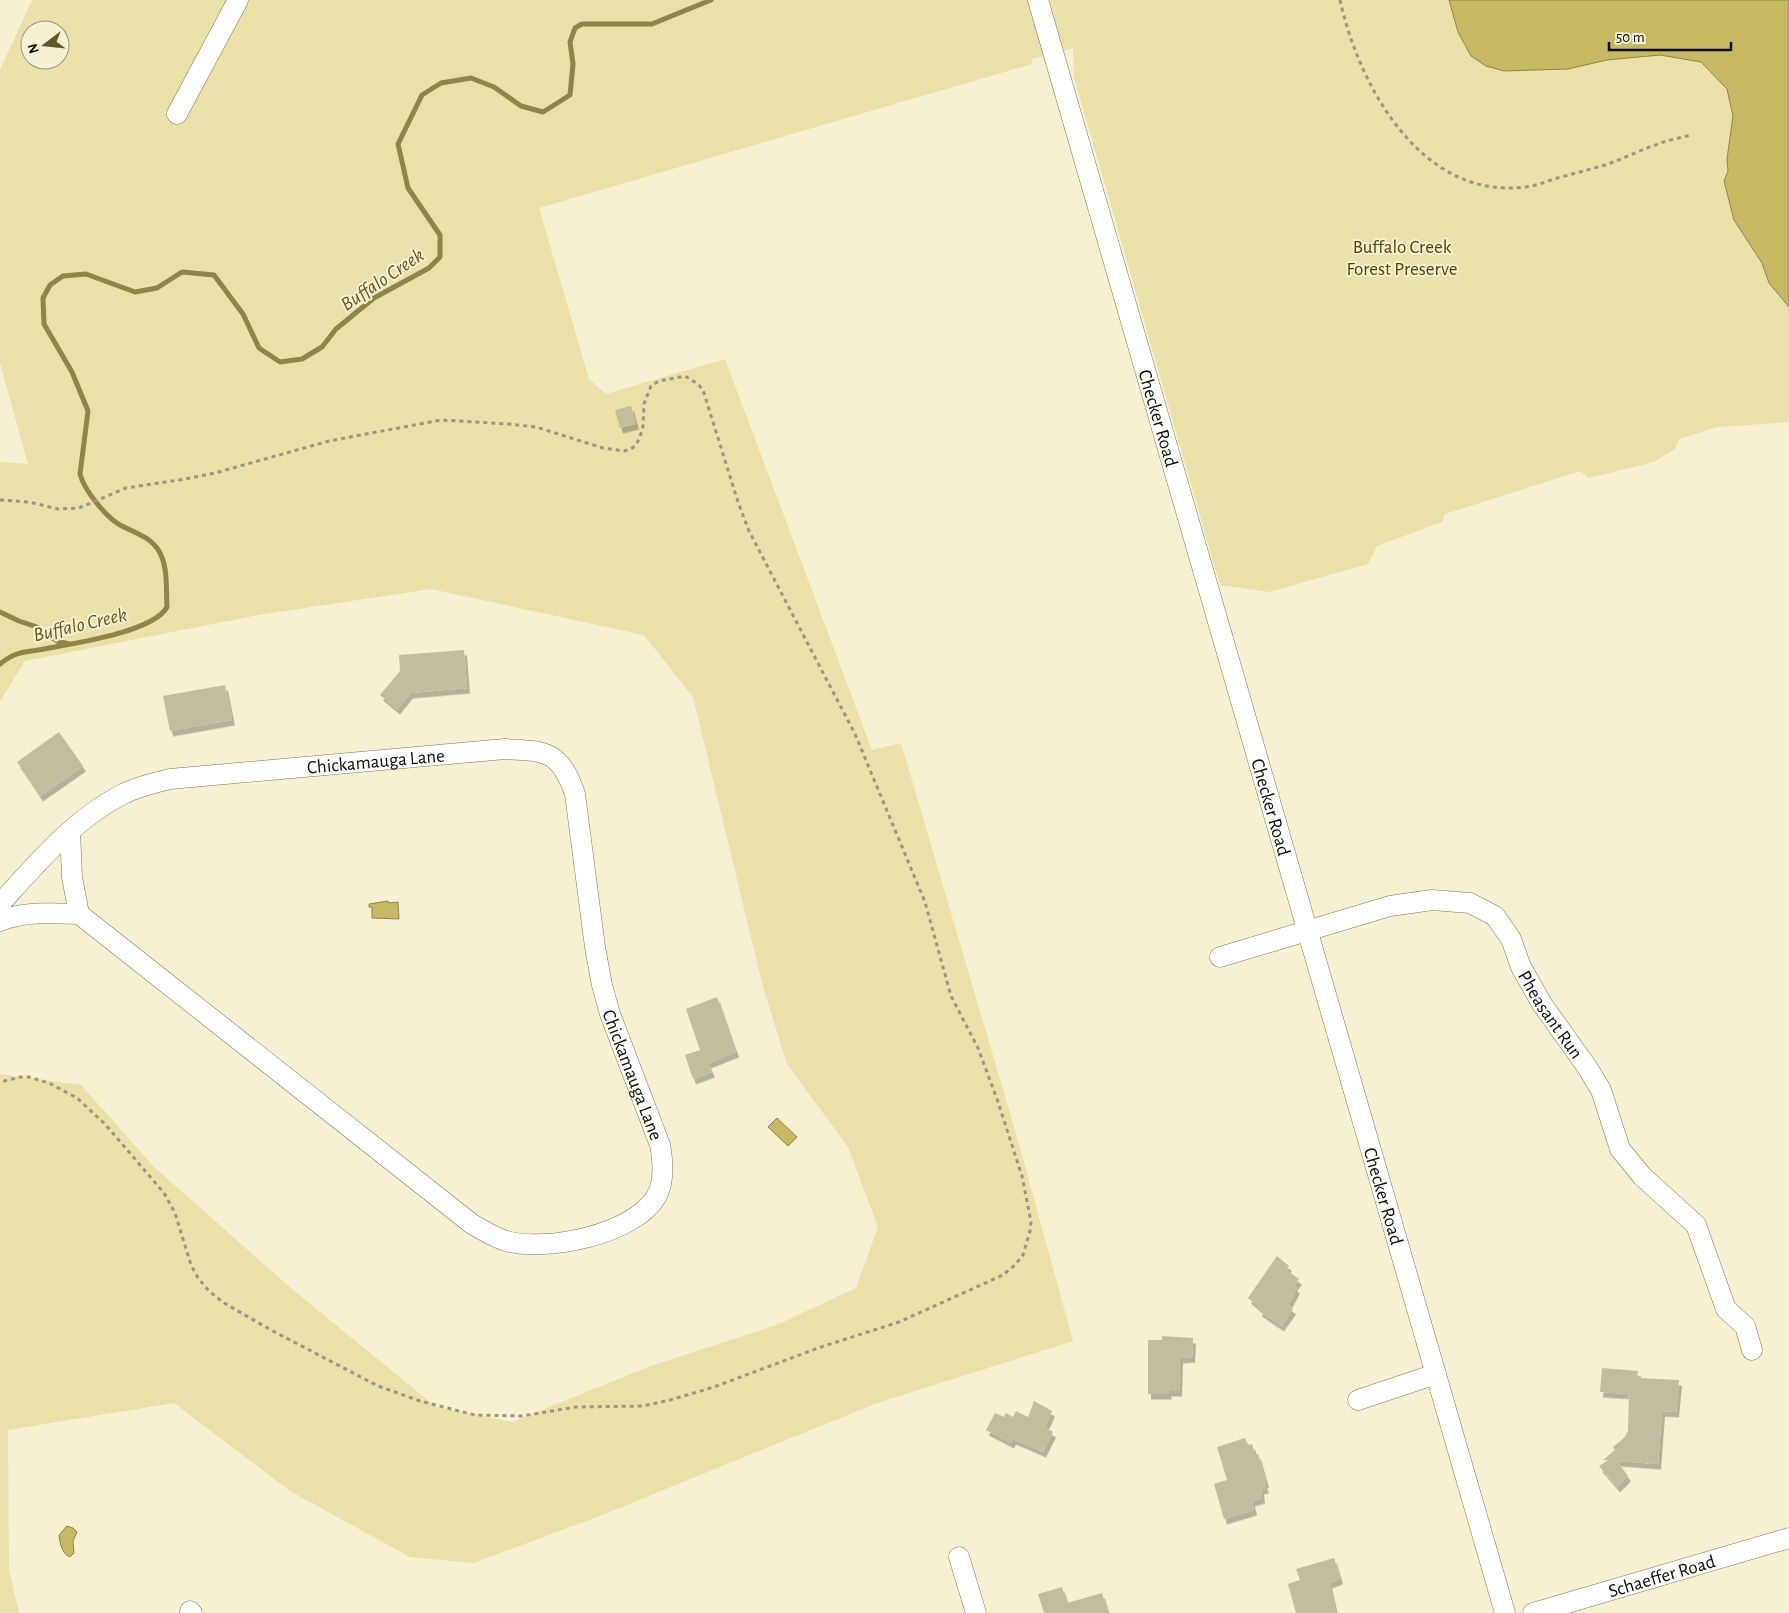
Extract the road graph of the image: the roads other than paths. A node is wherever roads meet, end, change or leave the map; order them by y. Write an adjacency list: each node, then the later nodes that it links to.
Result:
1 (238, 0): 3 (street)
2 (1038, 0): 8 (street, Checker Road)
3 (177, 114)
4 (70, 831): 5 (street, Chickamauga Lane); 6 (street); 6 (street, Chickamauga Lane)
5 (0, 904)
6 (79, 914): 7 (street)
7 (0, 920)
8 (1307, 930): 9 (street, Pheasant Run); 10 (street, Pheasant Run); 11 (street, Checker Road)
9 (1220, 957)
10 (1752, 1350)
11 (1436, 1374): 12 (street); 16 (street, Checker Road)
12 (1358, 1400)
13 (1789, 1538): 17 (street, Schaeffer Road)
14 (959, 1557): 15 (street)
15 (976, 1613)
16 (1505, 1613)
17 (1533, 1613)

